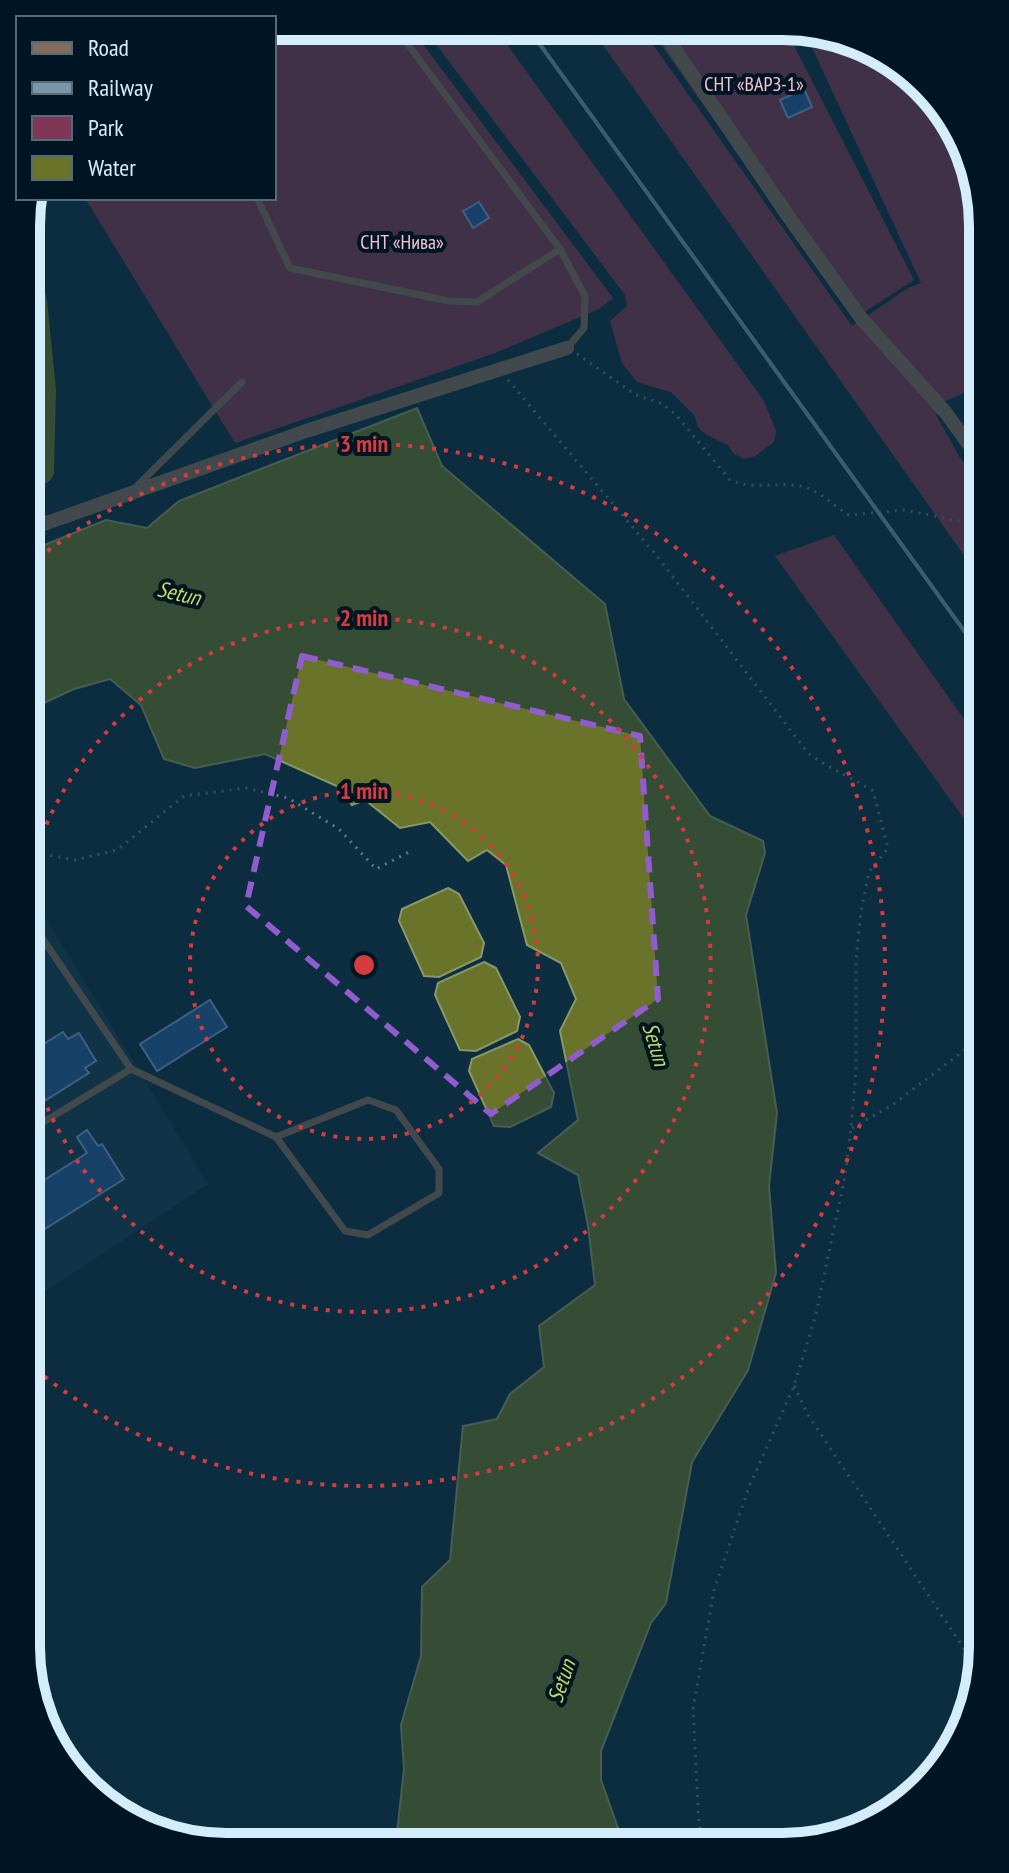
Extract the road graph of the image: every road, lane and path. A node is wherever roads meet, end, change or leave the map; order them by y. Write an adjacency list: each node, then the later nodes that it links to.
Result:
1 (405, 40): 4 (lane)
2 (668, 40): 8 (street)
3 (258, 200): 4 (lane)
4 (560, 249): 5 (lane)
5 (567, 348): 6 (street); 10 (path)
6 (498, 370): 9 (street); 18 (path)
7 (242, 382): 9 (lane)
8 (969, 445)
9 (126, 497): 11 (street)
10 (969, 523)
11 (40, 526)
12 (411, 851): 13 (path)
13 (40, 853)
14 (40, 942): 16 (lane)
15 (969, 1047): 18 (path)
16 (131, 1069): 17 (lane); 19 (lane)
17 (40, 1124)
18 (851, 1128): 20 (path)
19 (276, 1137): 19 (lane)
20 (794, 1386): 22 (path); 24 (path)
21 (40, 1654): 23 (path)
22 (969, 1656)
23 (60, 1730)
24 (702, 1833)

